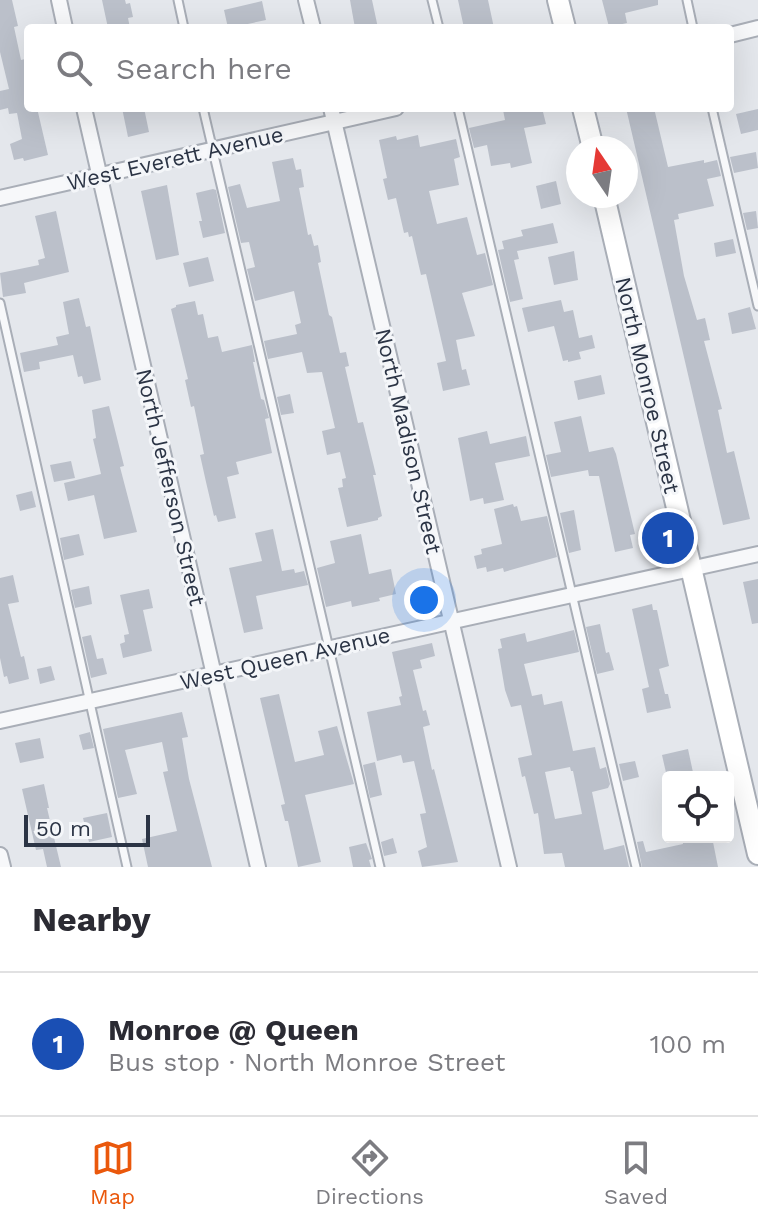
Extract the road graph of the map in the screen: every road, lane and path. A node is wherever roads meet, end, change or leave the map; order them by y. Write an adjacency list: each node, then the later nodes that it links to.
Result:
1 (59, 0): 7 (street)
2 (178, 0): 8 (lane)
3 (306, 0): 9 (street)
4 (432, 0): 10 (lane)
5 (558, 0): 11 (main road)
6 (687, 0): 12 (lane)
7 (64, 24)
8 (183, 24)
9 (312, 24)
10 (438, 24)
11 (564, 24)
12 (692, 24)
13 (758, 28): 14 (street)
14 (734, 34)
15 (85, 112): 24 (street, North Jefferson Street)
16 (204, 112): 23 (lane)
17 (360, 112): 21 (street, West Everett Avenue)
18 (459, 112): 31 (lane)
19 (584, 112): 22 (main road)
20 (713, 112): 28 (lane)
21 (333, 115): 23 (street, West Everett Avenue); 32 (street, North Madison Street)
22 (590, 136)
23 (213, 149): 24 (street, West Everett Avenue); 33 (lane)
24 (99, 175): 25 (street, West Everett Avenue); 34 (street, North Jefferson Street)
25 (0, 198)
26 (607, 208): 30 (main road, North Monroe Street)
27 (0, 303): 35 (lane)
28 (758, 306)
29 (758, 554): 30 (street, West Queen Avenue)
30 (691, 569): 31 (street, West Queen Avenue); 37 (main road, North Monroe Street)
31 (573, 595): 32 (street, West Queen Avenue); 44 (lane)
32 (452, 621): 33 (street, West Queen Avenue); 43 (street, North Madison Street)
33 (329, 649): 34 (street, West Queen Avenue); 42 (lane)
34 (215, 674): 35 (street, West Queen Avenue); 41 (street, North Jefferson Street)
35 (90, 701): 36 (street, West Queen Avenue); 40 (lane)
36 (0, 721)
37 (758, 854)
38 (0, 855): 39 (street)
39 (3, 867)
40 (127, 867)
41 (258, 867)
42 (380, 867)
43 (509, 867)
44 (636, 867)

